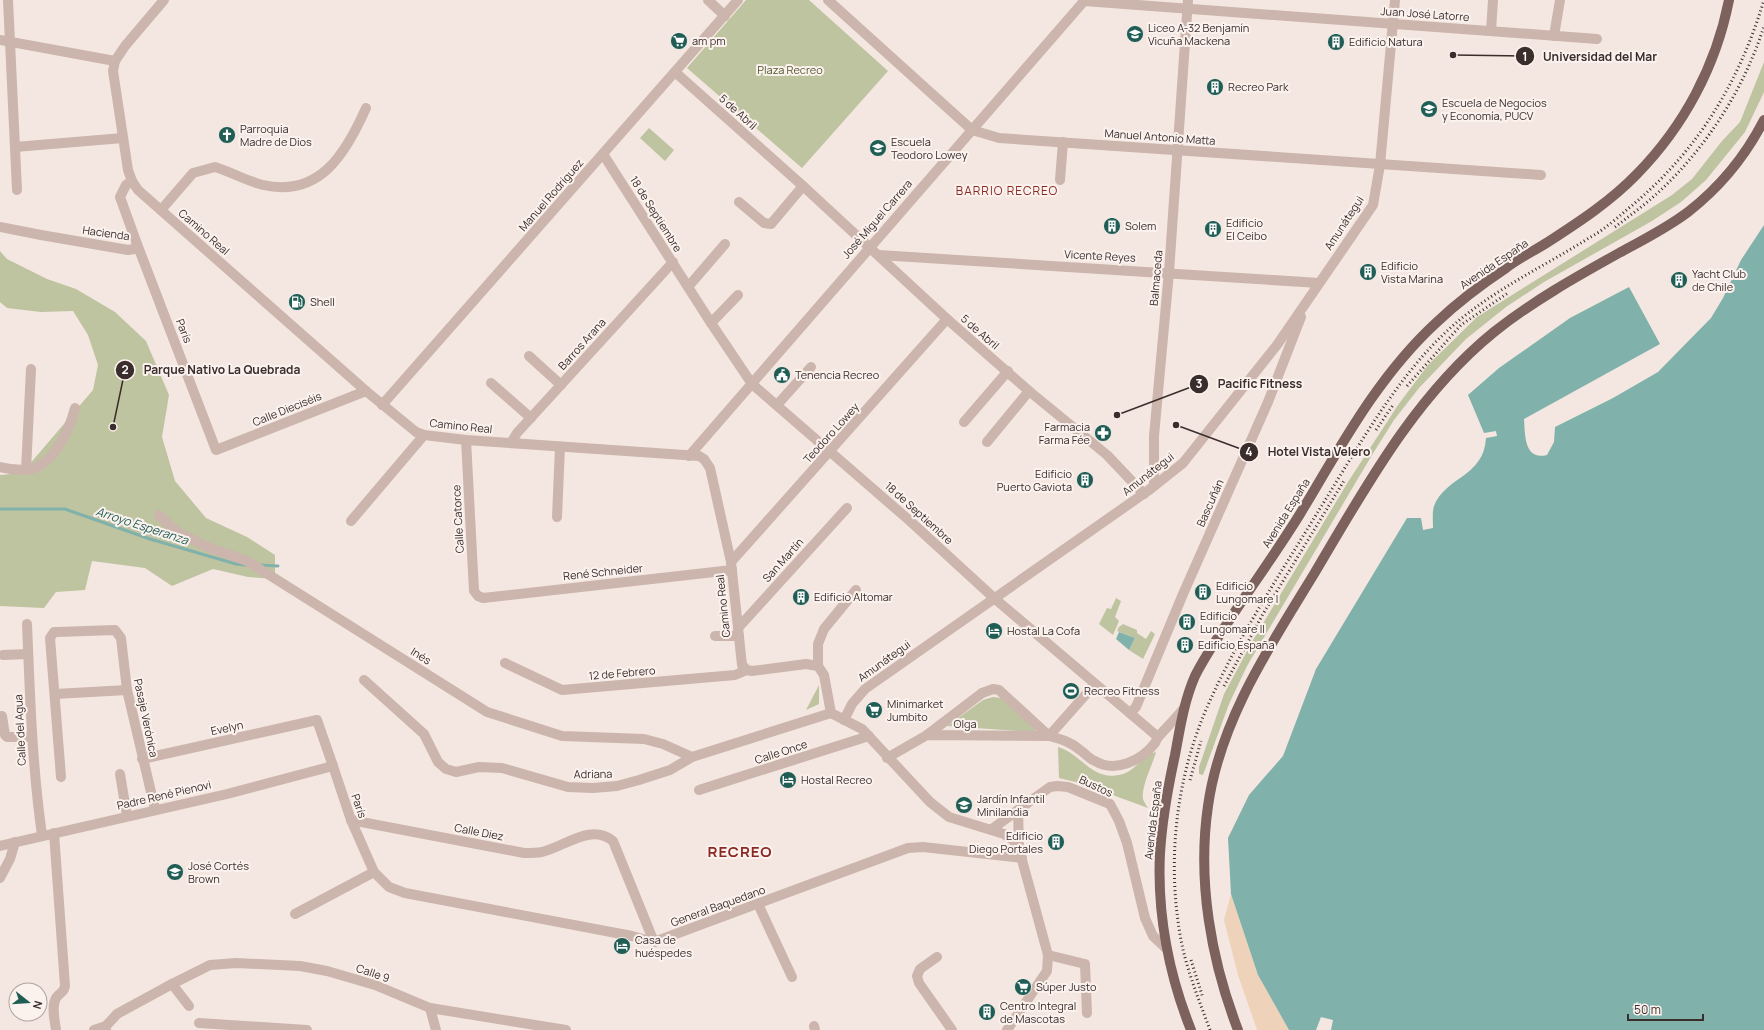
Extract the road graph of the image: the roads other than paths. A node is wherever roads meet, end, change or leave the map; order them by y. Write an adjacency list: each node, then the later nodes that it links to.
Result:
1 (8, 0): 17 (street)
2 (164, 0): 18 (street)
3 (708, 0): 12 (street)
4 (738, 0): 12 (street, Manuel Rodríguez)
5 (828, 0): 22 (street, Manuel Antonio Matta)
6 (1395, 0): 13 (street, Amunátegui)
7 (1493, 0): 14 (street)
8 (1560, 0): 15 (street)
9 (1729, 0): 94 (main road, Avenida España)
10 (1084, 1): 11 (street, Juan José Latorre); 22 (street, José Miguel Carrera)
11 (1188, 4): 13 (street, Juan José Latorre); 26 (street, Balmaceda)
12 (725, 16): 19 (street, Manuel Rodríguez)
13 (1394, 24): 14 (street, Juan José Latorre); 28 (street, Amunátegui)
14 (1491, 30): 15 (street, Juan José Latorre)
15 (1554, 36): 16 (street, Juan José Latorre)
16 (1598, 39)
17 (4, 41): 18 (street); 25 (street)
18 (115, 61): 23 (street, Camino Real)
19 (675, 72): 27 (street, Manuel Rodríguez); 32 (street, 5 de Abril)
20 (366, 108): 35 (street)
21 (1764, 120): 145 (main road)
22 (972, 130): 24 (street, Manuel Antonio Matta); 39 (street, José Miguel Carrera)
23 (123, 138): 25 (street); 31 (street, Camino Real)
24 (1062, 142): 26 (street, Manuel Antonio Matta); 30 (street)
25 (15, 147): 33 (street)
26 (1177, 151): 28 (street, Manuel Antonio Matta); 42 (street, Balmaceda)
27 (603, 154): 41 (street, 18 de Septiembre); 58 (street, Manuel Rodríguez)
28 (1380, 165): 29 (street, Manuel Antonio Matta); 43 (street, Amunátegui)
29 (1541, 175)
30 (1060, 180)
31 (132, 181): 35 (street, Camino Real); 37 (street, Hacienda)
32 (803, 186): 34 (street); 39 (street, 5 de Abril)
33 (17, 190)
34 (739, 202)
35 (161, 210): 56 (street, Camino Real)
36 (0, 227): 37 (street, Hacienda)
37 (137, 244): 68 (street, París)
38 (725, 244): 44 (street)
39 (869, 247): 40 (street, 5 de Abril); 54 (street, José Miguel Carrera)
40 (879, 255): 42 (street, Vicente Reyes); 47 (street, 5 de Abril)
41 (673, 262): 44 (street, 18 de Septiembre); 55 (street, Barros Arana)
42 (1168, 272): 43 (street, Vicente Reyes); 73 (street, Balmaceda)
43 (1319, 282): 46 (street, Amunátegui)
44 (688, 287): 48 (street, 18 de Septiembre)
45 (738, 295): 48 (street)
46 (1307, 300): 73 (street, Amunátegui); 96 (street, Bascuñán)
47 (947, 319): 52 (street, 5 de Abril); 69 (street, Teodoro Lowey)
48 (711, 323): 54 (street, 18 de Septiembre)
49 (529, 356): 55 (street)
50 (811, 367): 59 (street)
51 (31, 369): 72 (street)
52 (1008, 372): 57 (street, 5 de Abril); 62 (street)
53 (491, 383): 61 (street)
54 (752, 384): 59 (street, 18 de Septiembre); 70 (street, José Miguel Carrera)
55 (561, 385): 61 (street, Barros Arana)
56 (366, 391): 58 (street, Camino Real); 68 (street, Calle Dieciséis)
57 (1029, 391): 65 (street); 73 (street, 5 de Abril)
58 (382, 405): 63 (street, Camino Real)
59 (778, 405): 69 (street, 18 de Septiembre)
60 (75, 408): 72 (street)
61 (531, 418): 66 (street, Barros Arana)
62 (964, 422)
63 (424, 435): 64 (street, Camino Real); 77 (street)
64 (466, 440): 66 (street, Camino Real); 80 (street, Calle Catorce)
65 (987, 442)
66 (512, 443): 67 (street, Camino Real)
67 (560, 447): 70 (street, Camino Real); 76 (street)
68 (216, 450)
69 (830, 451): 78 (street, Teodoro Lowey); 81 (street, 18 de Septiembre)
70 (690, 456): 78 (street, Camino Real)
71 (0, 468): 72 (street)
72 (26, 470)
73 (1149, 490): 81 (street, Amunátegui)
74 (847, 508): 83 (street, San Martín)
75 (159, 516): 105 (street, Inés)
76 (557, 517)
77 (351, 522)
78 (731, 566): 80 (street, René Schneider); 83 (street, Camino Real)
79 (856, 590): 88 (street)
80 (478, 596)
81 (994, 598): 91 (street, 18 de Septiembre); 99 (street, Amunátegui)
82 (27, 624): 85 (street, Calle del Agua)
83 (738, 632): 84 (street); 89 (street, Camino Real)
84 (715, 636)
85 (28, 654): 86 (street); 101 (street, Calle del Agua)
86 (3, 655)
87 (505, 664): 89 (street, 12 de Febrero)
88 (818, 666): 89 (street); 95 (street)
89 (747, 670)
90 (364, 680): 105 (street, Adriana)
91 (1095, 684): 96 (street, 18 de Septiembre); 103 (street)
92 (127, 690): 93 (street); 93 (street, Pasaje Verónica); 107 (street, Pasaje Verónica)
93 (55, 694): 110 (street)
94 (1184, 708): 104 (street, Olga); 127 (main road, Avenida España)
95 (831, 713): 99 (street); 105 (street, Adriana)
96 (1130, 713): 104 (street, 18 de Septiembre)
97 (2, 716): 101 (street)
98 (317, 720): 107 (street, Evelyn); 108 (street, París)
99 (844, 720): 102 (street)
100 (927, 735): 103 (street, Olga); 103 (street); 106 (street)
101 (32, 736): 118 (street, Calle del Agua)
102 (869, 736): 106 (street); 111 (street, Calle Once)
103 (1049, 736): 104 (street, Olga)
104 (1158, 737)
105 (692, 757)
106 (888, 758): 116 (street)
107 (142, 759): 112 (street, Pasaje Verónica)
108 (333, 766): 112 (street, Padre René Pienovi); 115 (street, París)
109 (120, 774): 114 (street)
110 (62, 777)
111 (699, 790)
112 (155, 809): 114 (street, Padre René Pienovi)
113 (1018, 810): 116 (street, Bustos); 121 (street); 127 (street, Bustos)
114 (127, 816): 117 (street, Padre René Pienovi)
115 (351, 820): 122 (street, París); 126 (street, Calle Diez)
116 (992, 829): 121 (street)
117 (54, 832): 118 (street, Padre René Pienovi); 137 (street)
118 (42, 835): 119 (street, Padre René Pienovi)
119 (15, 842): 120 (street, Padre René Pienovi); 123 (street)
120 (0, 846)
121 (1020, 854): 124 (street, General Baquedano); 128 (street)
122 (374, 872): 125 (street); 126 (street, París)
123 (0, 878)
124 (758, 904): 126 (street, General Baquedano); 130 (street)
125 (295, 914)
126 (654, 942)
127 (1167, 949): 144 (main road, Avenida España)
128 (1048, 955): 134 (street); 143 (street)
129 (937, 957): 142 (street)
130 (792, 977)
131 (172, 984): 132 (street); 133 (street, Calle 9); 136 (street, Calle 9)
132 (189, 1006)
133 (430, 1008): 140 (street); 141 (street, Calle 9)
134 (1088, 1013)
135 (199, 1023): 139 (street)
136 (106, 1028): 138 (street, Calle 9)
137 (56, 1030)
138 (94, 1030)
139 (307, 1030)
140 (436, 1030)
141 (566, 1030)
142 (952, 1030)
143 (1007, 1030)
144 (1191, 1030)
145 (1238, 1030)

